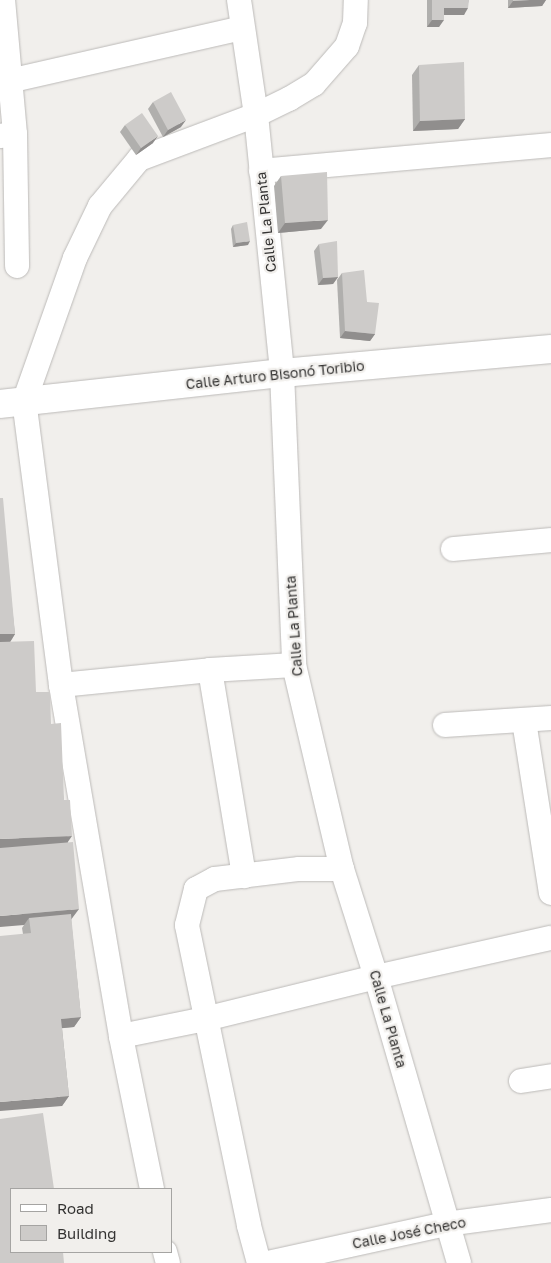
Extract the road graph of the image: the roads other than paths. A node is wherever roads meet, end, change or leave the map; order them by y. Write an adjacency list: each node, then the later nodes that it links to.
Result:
1 (3, 0): 5 (street)
2 (239, 0): 4 (street, Calle La Planta)
3 (356, 0): 6 (street)
4 (242, 28): 5 (street); 6 (street, Calle La Planta)
5 (9, 82): 7 (street)
6 (256, 114): 9 (street, Calle La Planta); 13 (street)
7 (7, 135): 10 (street)
8 (551, 145): 9 (street)
9 (261, 171): 12 (street, Calle La Planta)
10 (17, 266)
11 (551, 349): 12 (street, Calle Arturo Bisonó Toribio)
12 (282, 373): 13 (street, Calle Arturo Bisonó Toribio); 16 (street, Calle La Planta)
13 (12, 403): 18 (street)
14 (551, 540): 15 (street)
15 (453, 549)
16 (294, 665): 17 (street); 22 (street, Calle La Planta)
17 (210, 670): 18 (street); 23 (street)
18 (61, 685): 28 (street)
19 (551, 718): 20 (street)
20 (524, 721): 21 (street); 24 (street)
21 (445, 725)
22 (342, 870): 23 (street); 26 (street, Calle La Planta)
23 (244, 876): 27 (street)
24 (551, 893)
25 (551, 938): 26 (street)
26 (376, 977): 27 (street); 33 (street, Calle La Planta)
27 (206, 1019): 28 (street); 34 (street)
28 (121, 1036): 31 (street)
29 (551, 1076): 30 (street)
30 (521, 1081)
31 (152, 1188)
32 (551, 1210): 33 (street, Calle José Checo)
33 (446, 1224): 35 (street, Calle José Checo); 36 (street, Calle La Planta)
34 (259, 1263)
35 (268, 1263)
36 (459, 1263)

